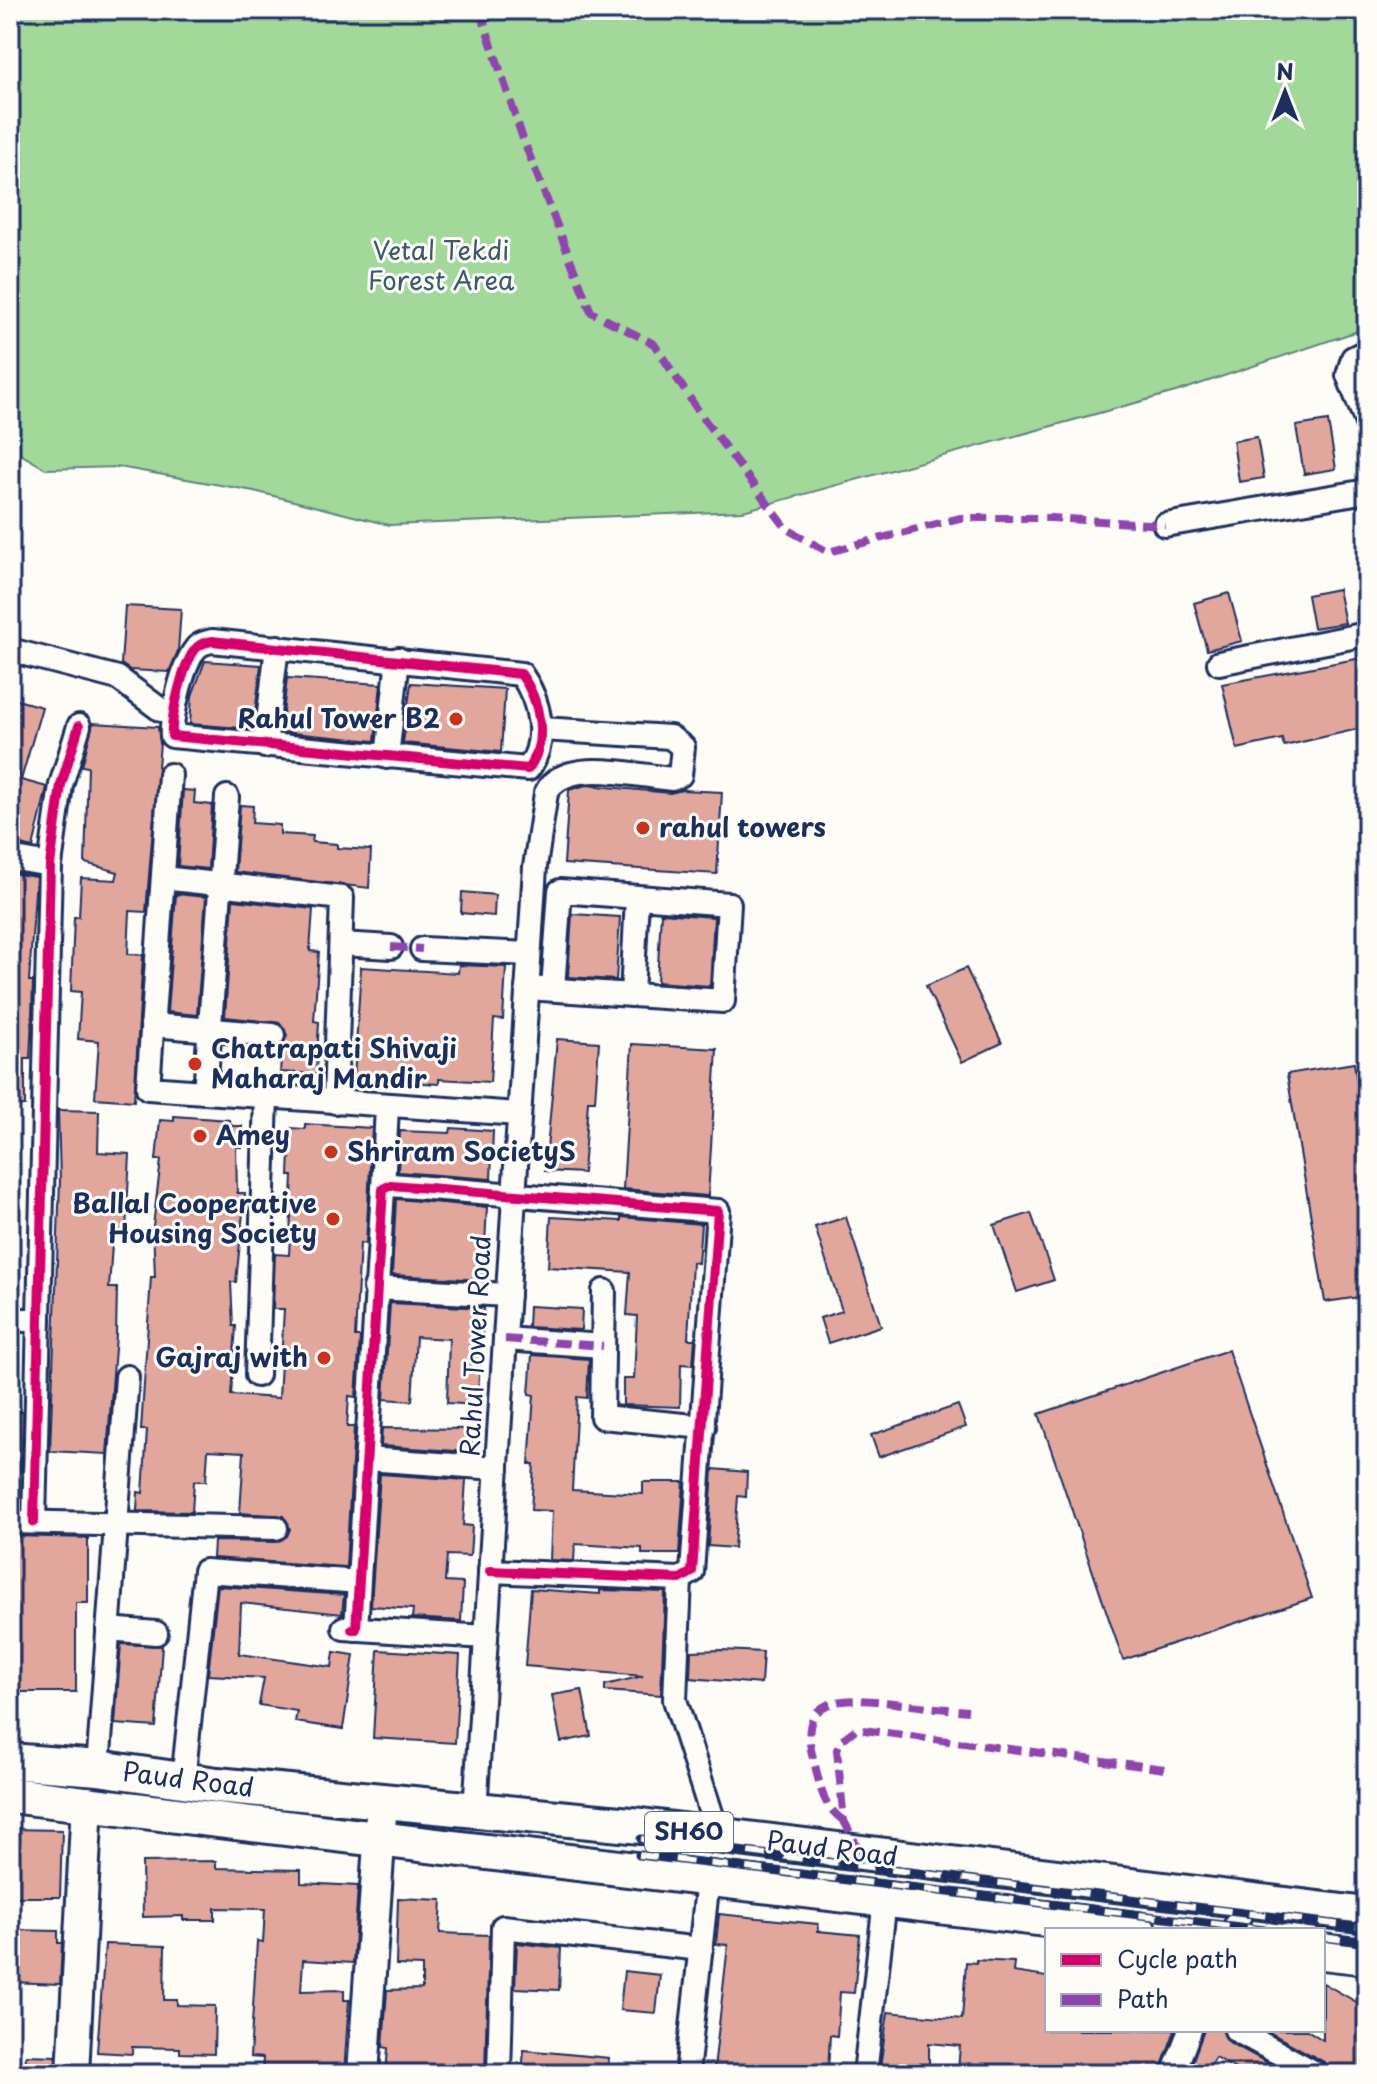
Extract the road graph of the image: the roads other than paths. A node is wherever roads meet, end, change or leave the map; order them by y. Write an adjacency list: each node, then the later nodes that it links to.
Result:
1 (1367, 351): 2 (street)
2 (1367, 423)
3 (1367, 491): 4 (street)
4 (1165, 525)
5 (1367, 634): 9 (street)
6 (277, 647): 8 (street); 13 (street); 13 (street)
7 (10, 650): 10 (street)
8 (398, 659): 12 (street); 14 (street)
9 (1219, 663)
10 (161, 710)
11 (79, 726): 18 (street)
12 (542, 729): 14 (street); 25 (street, Rahul Tower Road)
13 (265, 746): 14 (street)
14 (387, 757)
15 (170, 775): 19 (street)
16 (227, 797): 20 (street)
17 (10, 858): 18 (street)
18 (50, 865): 43 (street)
19 (163, 878): 20 (street); 29 (street)
20 (221, 885): 22 (street); 30 (street)
21 (637, 898): 27 (street); 28 (street); 28 (street)
22 (341, 944): 23 (street); 34 (street)
23 (391, 947)
24 (422, 949): 25 (street)
25 (529, 954): 26 (street, Rahul Tower Road)
26 (527, 988): 27 (street); 36 (street, Rahul Tower Road)
27 (553, 989): 28 (street)
28 (632, 995)
29 (152, 1025): 30 (street); 32 (street)
30 (209, 1031): 31 (street); 32 (street)
31 (273, 1035)
32 (205, 1092): 33 (street)
33 (266, 1097): 34 (street); 46 (street)
34 (335, 1102): 35 (street)
35 (387, 1106): 36 (street); 37 (street)
36 (519, 1114): 38 (street, Rahul Tower Road)
37 (383, 1189): 38 (street); 39 (street)
38 (513, 1196): 41 (street, Rahul Tower Road); 48 (street)
39 (375, 1288): 41 (street); 49 (street)
40 (604, 1291): 45 (street)
41 (508, 1295): 44 (street, Rahul Tower Road)
42 (10, 1320): 43 (street)
43 (39, 1320): 52 (street)
44 (505, 1339): 45 (street); 50 (street, Rahul Tower Road)
45 (603, 1346): 48 (street)
46 (257, 1375)
47 (127, 1377): 53 (street)
48 (704, 1427): 56 (street)
49 (366, 1459): 50 (street); 60 (street)
50 (497, 1468): 55 (street, Rahul Tower Road)
51 (10, 1522): 52 (street)
52 (34, 1522): 53 (street)
53 (116, 1524): 54 (street); 58 (street)
54 (276, 1528)
55 (490, 1571): 56 (street); 60 (street, Rahul Tower Road)
56 (680, 1579): 68 (street)
57 (347, 1581): 63 (street)
58 (108, 1629): 59 (street); 62 (street)
59 (156, 1633)
60 (486, 1637): 67 (street, Rahul Tower Road)
61 (10, 1761): 62 (main road, Paud Road / SH60)
62 (98, 1768): 63 (main road, Paud Road / SH60)
63 (183, 1781): 65 (main road, Paud Road / SH60)
64 (10, 1795): 66 (main road, Paud Road / SH60)
65 (382, 1801): 67 (main road, Paud Road / SH60); 69 (street)
66 (87, 1802): 69 (main road, Paud Road / SH60); 80 (street)
67 (475, 1811): 68 (main road, Paud Road / SH60)
68 (718, 1835): 72 (main road, Paud Road / SH60)
69 (379, 1841): 70 (main road, Paud Road / SH60); 81 (street)
70 (708, 1879): 71 (main road, Paud Road / SH60); 75 (street)
71 (885, 1900): 74 (main road, Paud Road / SH60); 84 (street)
72 (1240, 1915): 73 (main road, Paud Road / SH60)
73 (1367, 1915)
74 (1121, 1928)
75 (701, 1949): 82 (street); 83 (street)
76 (1325, 1952): 77 (main road)
77 (1367, 1957)
78 (1189, 2032): 85 (street)
79 (1240, 2032): 86 (street)
80 (73, 2074)
81 (363, 2074)
82 (499, 2074)
83 (687, 2074)
84 (865, 2074)
85 (1173, 2074)
86 (1317, 2074)

